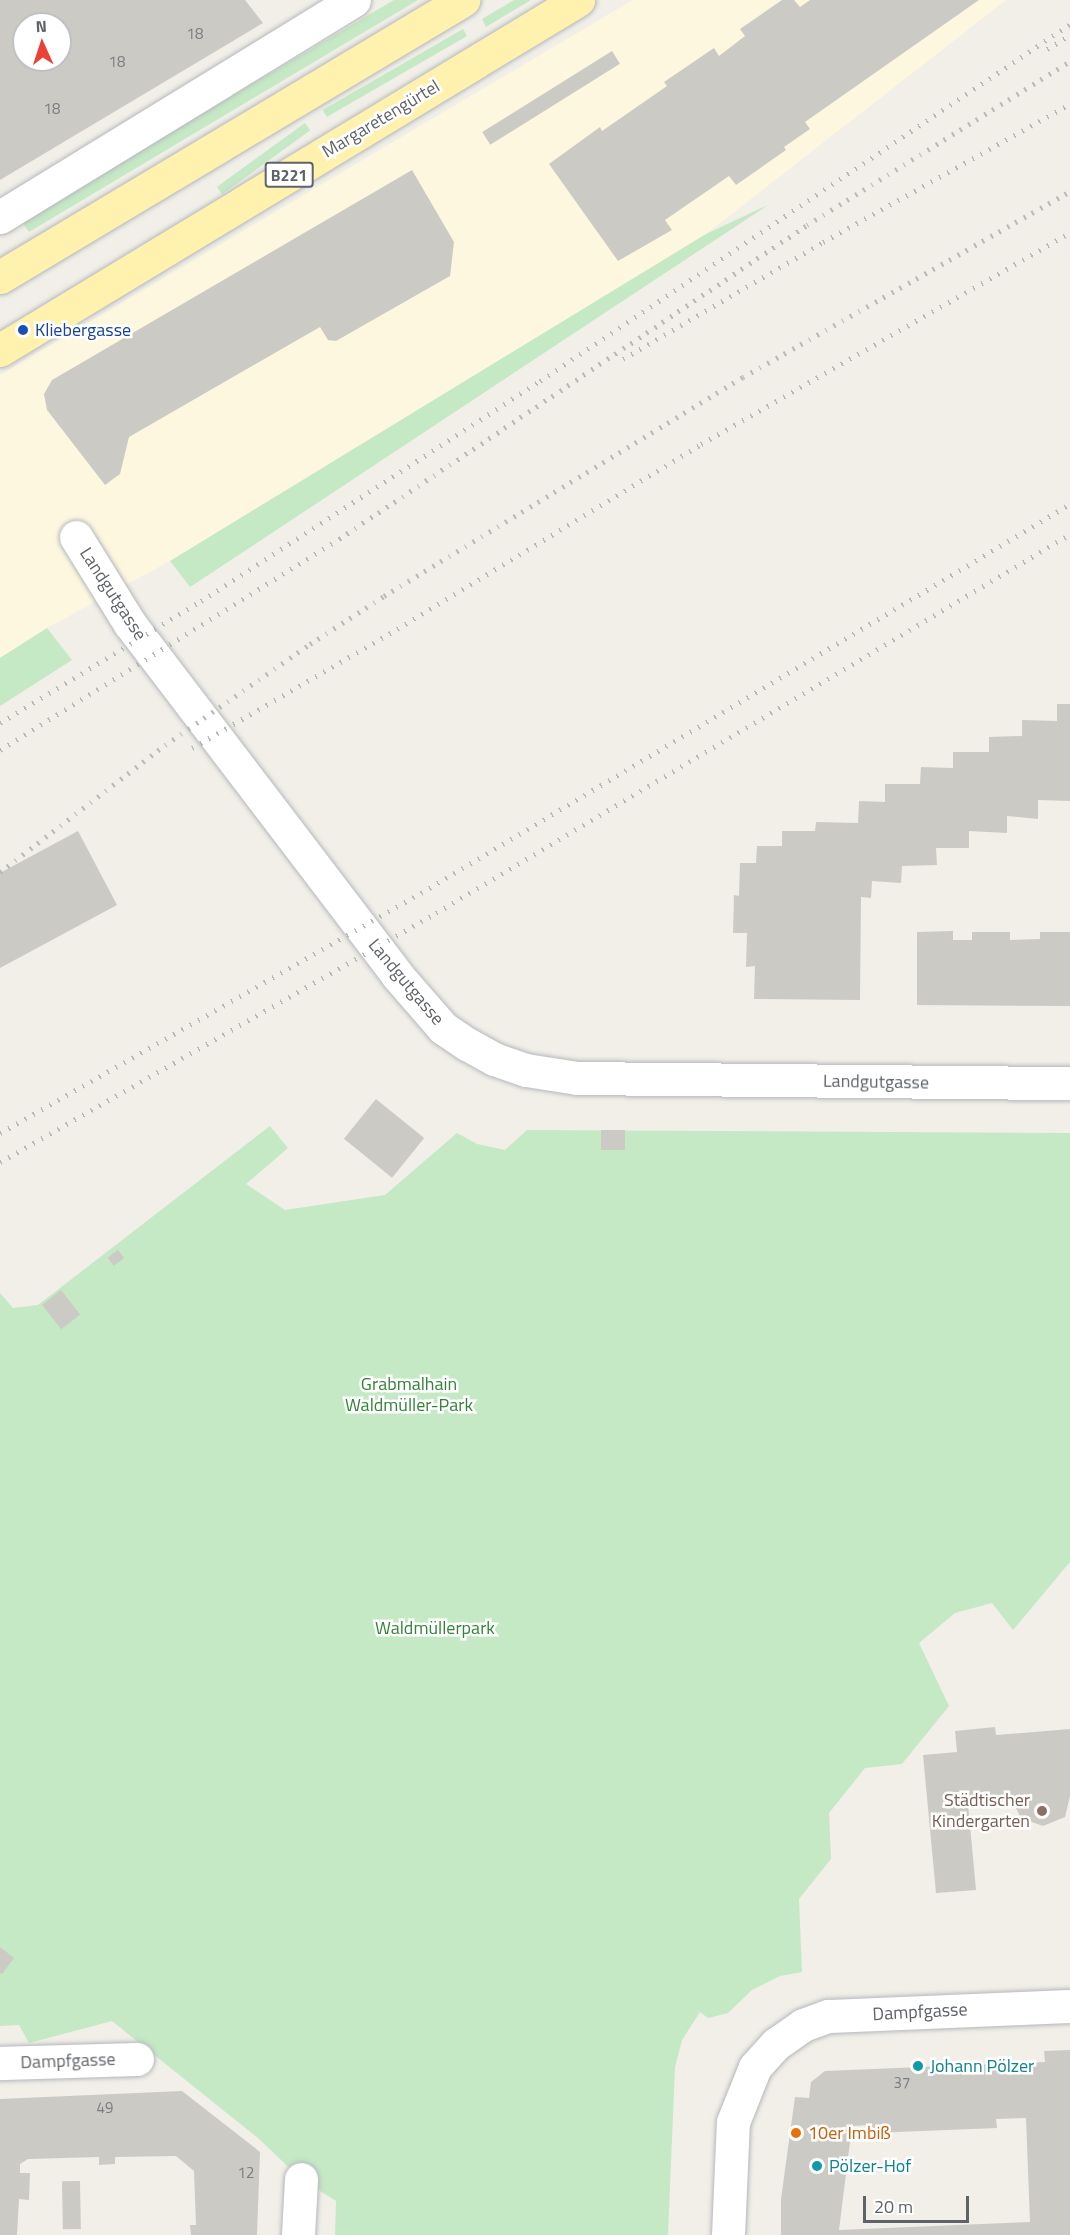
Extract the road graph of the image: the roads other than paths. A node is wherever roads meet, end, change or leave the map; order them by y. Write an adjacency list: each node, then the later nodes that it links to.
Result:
1 (354, 0): 4 (street)
2 (463, 0): 5 (main road)
3 (578, 0): 6 (main road, Margaretengürtel / B221)
4 (0, 217)
5 (0, 277)
6 (0, 350)
7 (76, 537): 8 (street, Landgutgasse)
8 (1070, 1083)
9 (1070, 2006): 14 (street, Dampfgasse)
10 (137, 2059): 11 (street, Dampfgasse)
11 (0, 2063)
12 (301, 2179): 13 (street)
13 (298, 2235)
14 (728, 2235)

